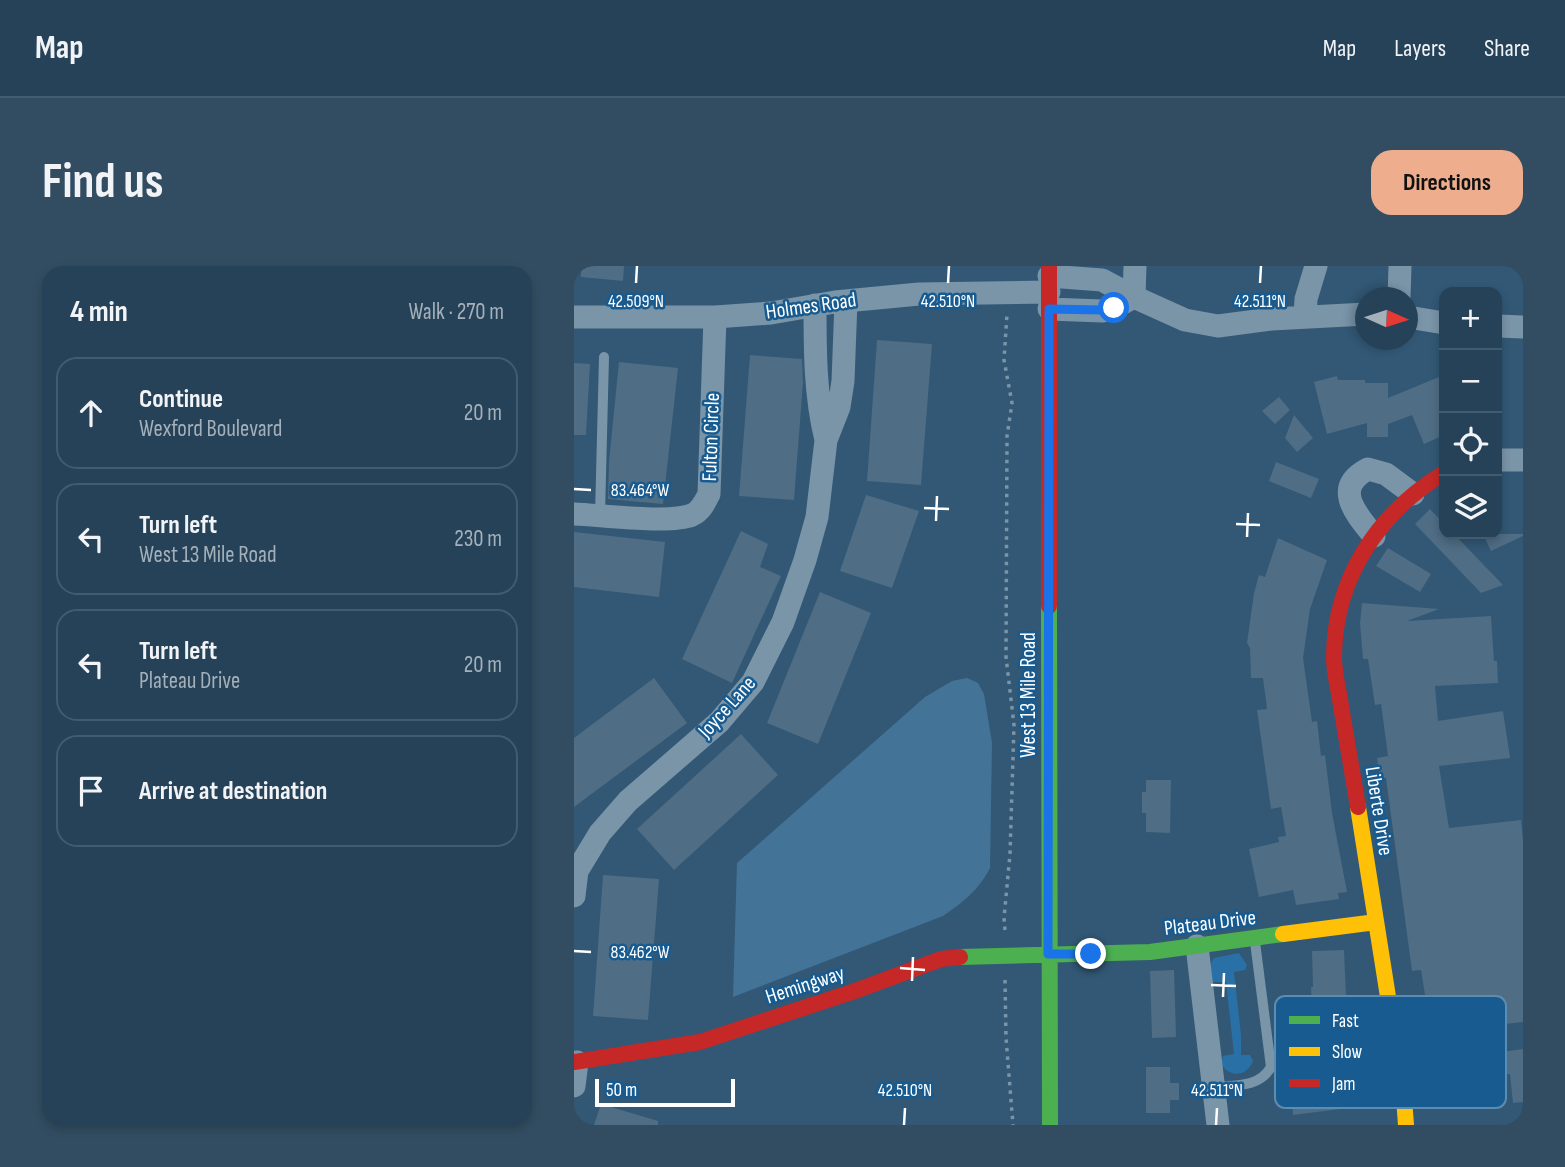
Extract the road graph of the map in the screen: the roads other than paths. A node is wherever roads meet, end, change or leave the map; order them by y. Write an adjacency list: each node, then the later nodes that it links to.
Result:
1 (1135, 266): 6 (street)
2 (1316, 266): 12 (street)
3 (1399, 266): 5 (street)
4 (1049, 286): 6 (street); 6 (street); 7 (street, Holmes Road); 30 (street, West 13 Mile Road)
5 (1399, 287)
6 (1134, 297): 12 (street)
7 (846, 300): 8 (street, Holmes Road); 18 (street, Joyce Lane)
8 (815, 305): 11 (street, Holmes Road); 18 (street, Joyce Lane)
9 (1355, 315): 12 (street)
10 (574, 317): 11 (street, Holmes Road)
11 (715, 317): 24 (street, Fulton Circle)
12 (1305, 317)
13 (1418, 319): 14 (street)
14 (1439, 322)
15 (1502, 326): 16 (street)
16 (1523, 327)
17 (604, 357): 24 (lane)
18 (826, 440): 26 (street, Joyce Lane)
19 (1502, 460): 20 (street)
20 (1523, 460)
21 (1439, 476): 22 (street, Liberte Drive)
22 (1413, 494): 25 (street, Liberte Drive); 25 (street)
23 (574, 514): 24 (street, Fulton Circle)
24 (600, 515)
25 (1374, 536): 27 (street, Liberte Drive)
26 (574, 896)
27 (1376, 922): 28 (street, Plateau Drive); 31 (street, Liberte Drive)
28 (1254, 939): 29 (street, Plateau Drive); 34 (lane)
29 (1197, 946): 30 (street, Plateau Drive); 34 (street)
30 (1048, 954): 32 (street, Hemingway); 35 (street, West 13 Mile Road)
31 (1388, 996)
32 (575, 1062): 33 (street)
33 (574, 1086)
34 (1213, 1087): 36 (street)
35 (1050, 1125)
36 (1218, 1125)

